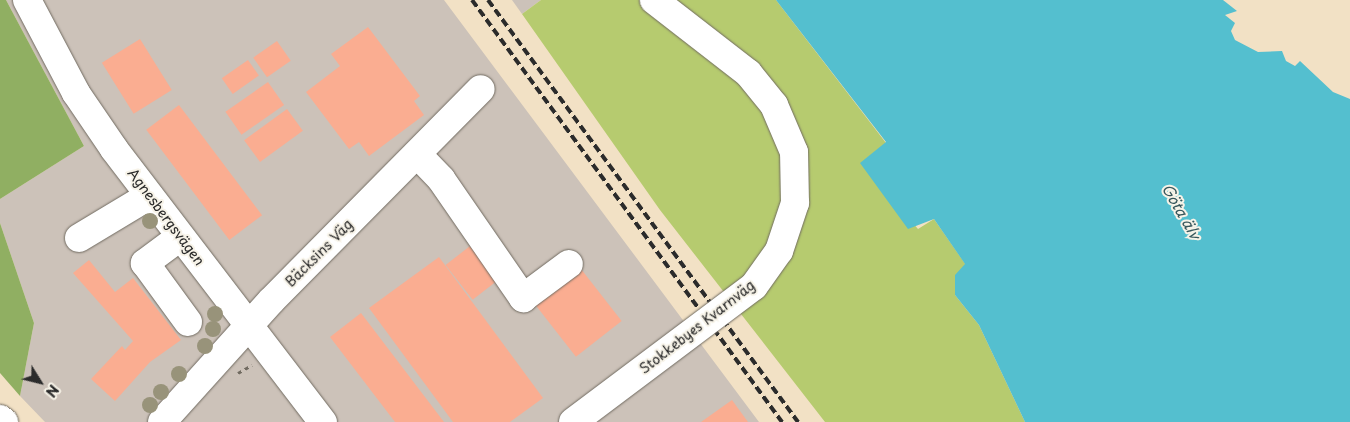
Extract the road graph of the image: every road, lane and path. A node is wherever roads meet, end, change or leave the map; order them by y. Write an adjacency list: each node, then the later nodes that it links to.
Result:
1 (654, 0): 15 (main road, Stokkebyes Kvarnväg, bridge)
2 (33, 2): 5 (main road, Agnesbergsvägen)
3 (481, 89): 4 (main road, Bäcksins Väg)
4 (417, 154): 8 (main road); 10 (main road, Bäcksins Väg)
5 (149, 196): 6 (main road, Agnesbergsvägen); 7 (main road)
6 (180, 237): 9 (main road); 10 (main road, Agnesbergsvägen)
7 (79, 238)
8 (569, 264)
9 (188, 322)
10 (248, 327): 12 (main road, Agnesbergsvägen); 14 (main road, Bäcksins Väg)
11 (0, 419): 13 (main road)
12 (316, 420)
13 (4, 422)
14 (162, 422)
15 (573, 422)

